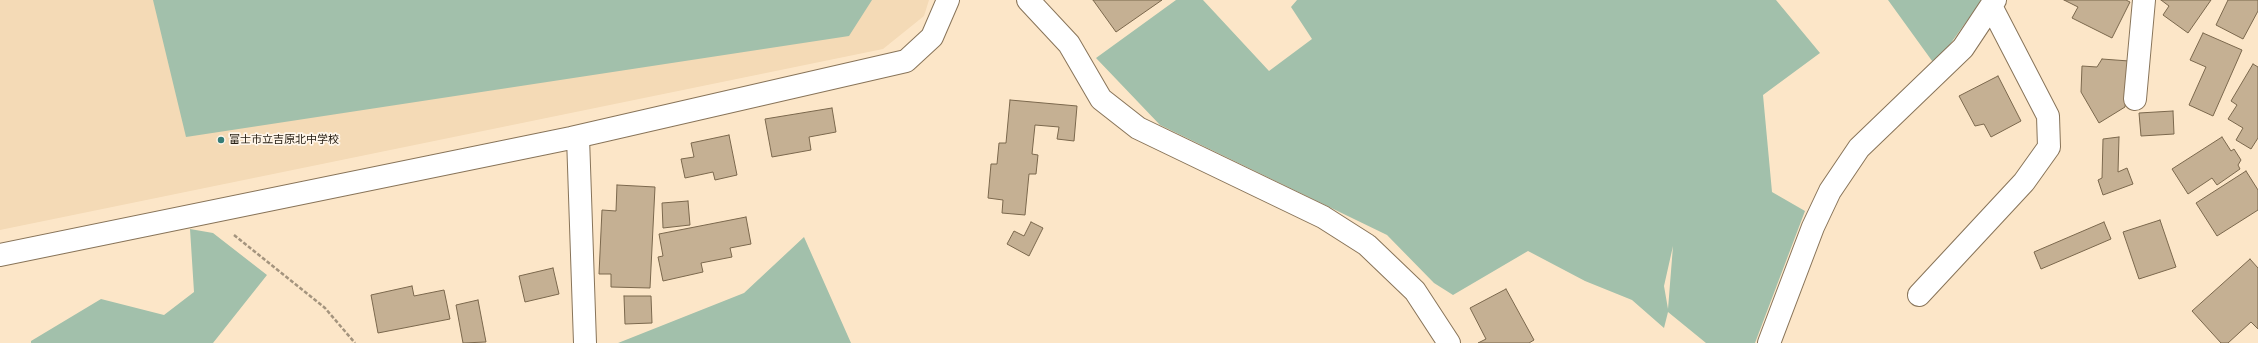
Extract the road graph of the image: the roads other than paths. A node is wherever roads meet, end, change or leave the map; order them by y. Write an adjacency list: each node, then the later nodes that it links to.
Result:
1 (948, 0): 6 (street)
2 (1028, 0): 10 (street)
3 (2144, 0): 5 (street)
4 (1993, 3): 8 (street); 11 (street)
5 (2135, 99)
6 (578, 137): 7 (street); 9 (street)
7 (0, 255)
8 (1920, 295)
9 (584, 343)
10 (1449, 343)
11 (1769, 343)

